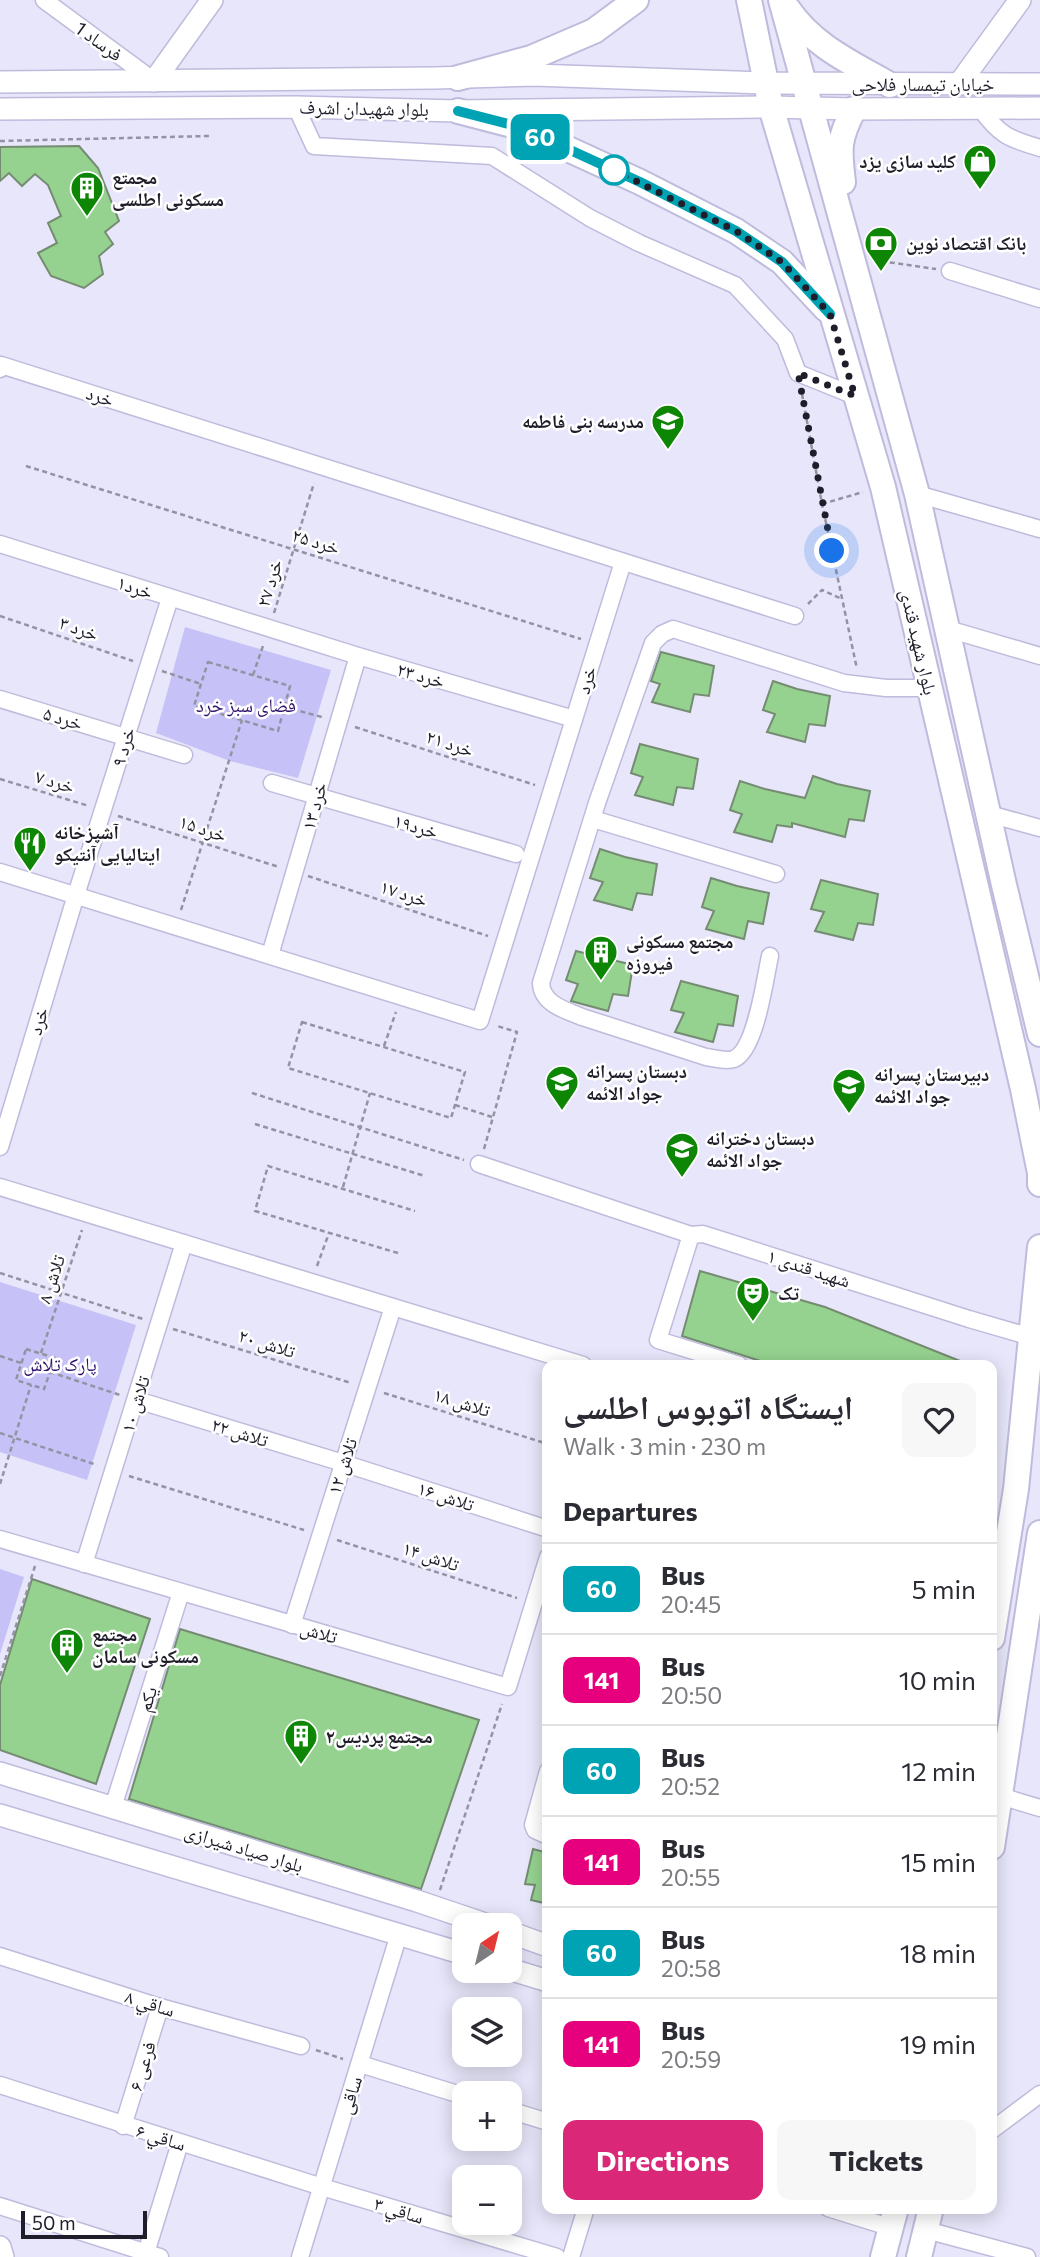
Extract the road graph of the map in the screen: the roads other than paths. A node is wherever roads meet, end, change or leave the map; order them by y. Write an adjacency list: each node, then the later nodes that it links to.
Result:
1 (44, 0): 8 (street, فرساد 1)
2 (212, 0): 8 (main road)
3 (636, 0): 7 (main road)
4 (749, 0): 14 (main road, بلوار شهید قندی)
5 (782, 0): 10 (main road, بلوار شهید قندی); 13 (main road)
6 (1020, 0): 11 (main road)
7 (458, 78): 8 (main road, بلوار شهیدان اشرف); 14 (main road, بلوار شهیدان اشرف)
8 (154, 81): 9 (main road, بلوار شهیدان اشرف)
9 (0, 82)
10 (805, 83): 13 (main road, خیابان تیمسار فلاحی); 14 (main road, خیابان تیمسار فلاحی); 16 (main road, بلوار شهید قندی)
11 (959, 84): 12 (main road, خیابان تیمسار فلاحی); 13 (main road, خیابان تیمسار فلاحی)
12 (1040, 84)
13 (890, 85)
14 (768, 95): 16 (main road, خیابان تیمسار فلاحی); 21 (main road, بلوار شهیدان اشرف); 26 (main road, بلوار شهید قندی)
15 (296, 107): 19 (main road, بلوار شهیدان اشرف); 21 (main road, بلوار شهیدان اشرف); 28 (street)
16 (811, 108): 20 (main road, خیابان تیمسار فلاحی); 23 (main road, بلوار شهید قندی)
17 (979, 108): 18 (main road, خیابان تیمسار فلاحی); 20 (main road, خیابان تیمسار فلاحی); 22 (street)
18 (1040, 108)
19 (0, 109)
20 (854, 109): 23 (main road)
21 (458, 111): 26 (main road)
22 (1040, 148)
23 (839, 217): 29 (main road, بلوار شهید قندی)
24 (950, 271): 25 (street)
25 (1040, 299)
26 (830, 314): 28 (main road, بلوار شهید قندی)
27 (0, 369): 32 (street, خرد)
28 (855, 396): 39 (main road, بلوار شهید قندی)
29 (917, 494): 30 (street); 36 (main road, بلوار شهید قندی)
30 (1040, 529)
31 (0, 544): 33 (street, خرد۱)
32 (623, 562): 34 (street); 41 (street, خرد)
33 (170, 598): 35 (street, خرد۱); 42 (street, خرد ۹)
34 (795, 616)
35 (270, 628): 37 (street, خرد ۲۳)
36 (948, 629): 38 (street); 46 (main road, بلوار شهید قندی)
37 (358, 656): 41 (street, خرد ۲۳); 45 (street, خرد ۱۳)
38 (1040, 656)
39 (930, 688): 47 (street); 54 (main road, بلوار شهید قندی)
40 (0, 699): 42 (street, خرد ۵)
41 (574, 719): 57 (street, خرد)
42 (126, 737): 43 (street, خرد ۵); 53 (street, خرد ۹)
43 (184, 755)
44 (272, 783): 45 (street, خرد۱۹)
45 (316, 797): 49 (street, خرد۱۹); 57 (street, خرد ۱۳)
46 (989, 814): 48 (street); 52 (main road, بلوار شهید قندی)
47 (593, 819): 51 (street); 58 (street)
48 (1040, 828)
49 (516, 854)
50 (0, 872): 53 (street)
51 (776, 874)
52 (1004, 885): 54 (main road); 55 (main road, بلوار شهید قندی)
53 (76, 895): 57 (street); 61 (street, خرد)
54 (979, 900): 56 (main road, بلوار شهید قندی)
55 (1018, 941): 56 (main road); 59 (main road, بلوار شهید قندی)
56 (990, 946): 63 (main road, بلوار شهید قندی)
57 (270, 955)
58 (770, 956)
59 (1037, 1005): 60 (main road, بلوار شهید قندی)
60 (1040, 1034)
61 (0, 1147)
62 (479, 1164): 65 (street, شهيد قندی ۱)
63 (1040, 1184)
64 (0, 1187): 66 (street)
65 (691, 1235): 69 (street, شهيد قندی ۱); 71 (street)
66 (184, 1243): 68 (street); 72 (street, تلاش ۱۰)
67 (1040, 1247): 69 (main road)
68 (393, 1307): 70 (street); 73 (street, تلاش ۱۲)
69 (1031, 1337): 80 (main road)
70 (567, 1360)
71 (723, 1360)
72 (137, 1400): 73 (street, تلاش ۲۲); 77 (street, تلاش ۱۰)
73 (343, 1463): 74 (street, تلاش ۱۶); 82 (street, تلاش ۱۲)
74 (542, 1527)
75 (1040, 1533): 81 (main road)
76 (0, 1539): 77 (street, تلاش)
77 (85, 1564): 79 (street, تلاش)
78 (542, 1577): 82 (street, تلاش)
79 (181, 1592): 82 (street, تلاش); 86 (street, یکم)
80 (997, 1607)
81 (1033, 1623): 85 (main road)
82 (292, 1625)
83 (0, 1773): 86 (main road, بلوار صیاد شیرازی)
84 (542, 1793): 90 (street)
85 (1000, 1796): 87 (street); 89 (main road)
86 (113, 1807): 91 (main road, بلوار صیاد شیرازی)
87 (1040, 1808)
88 (0, 1815): 92 (main road, بلوار صیاد شیرازی)
89 (997, 1815)
90 (542, 1833)
91 (453, 1913)
92 (399, 1934): 95 (main road, بلوار صیاد شیرازی); 101 (street, ساقی)
93 (522, 1937): 94 (main road)
94 (542, 1944)
95 (452, 1950)
96 (0, 1956): 99 (street, ساقي ۸)
97 (522, 1973): 98 (main road)
98 (542, 1979)
99 (160, 2007): 100 (street, ساقي ۸); 107 (street, فرعی ۶)
100 (301, 2046)
101 (360, 2064): 103 (street); 110 (street, ساقی)
102 (0, 2085): 107 (street, ساقي ۶)
103 (452, 2092)
104 (1040, 2094): 108 (street)
105 (522, 2114): 106 (street)
106 (542, 2120)
107 (123, 2126): 109 (street, ساقي ۶)
108 (997, 2126)
109 (180, 2143): 110 (street, ساقي ۶); 117 (street)
110 (322, 2187): 118 (street, ساقي ۳); 120 (street, ساقی)
111 (0, 2206): 117 (street)
112 (584, 2214): 121 (street)
113 (868, 2214): 114 (street)
114 (894, 2218): 122 (main road)
115 (928, 2219): 123 (main road); 124 (street)
116 (0, 2247): 119 (main road)
117 (153, 2255)
118 (548, 2256)
119 (3, 2257)
120 (300, 2257)
121 (571, 2257)
122 (883, 2257)
123 (919, 2257)
124 (1027, 2257)

